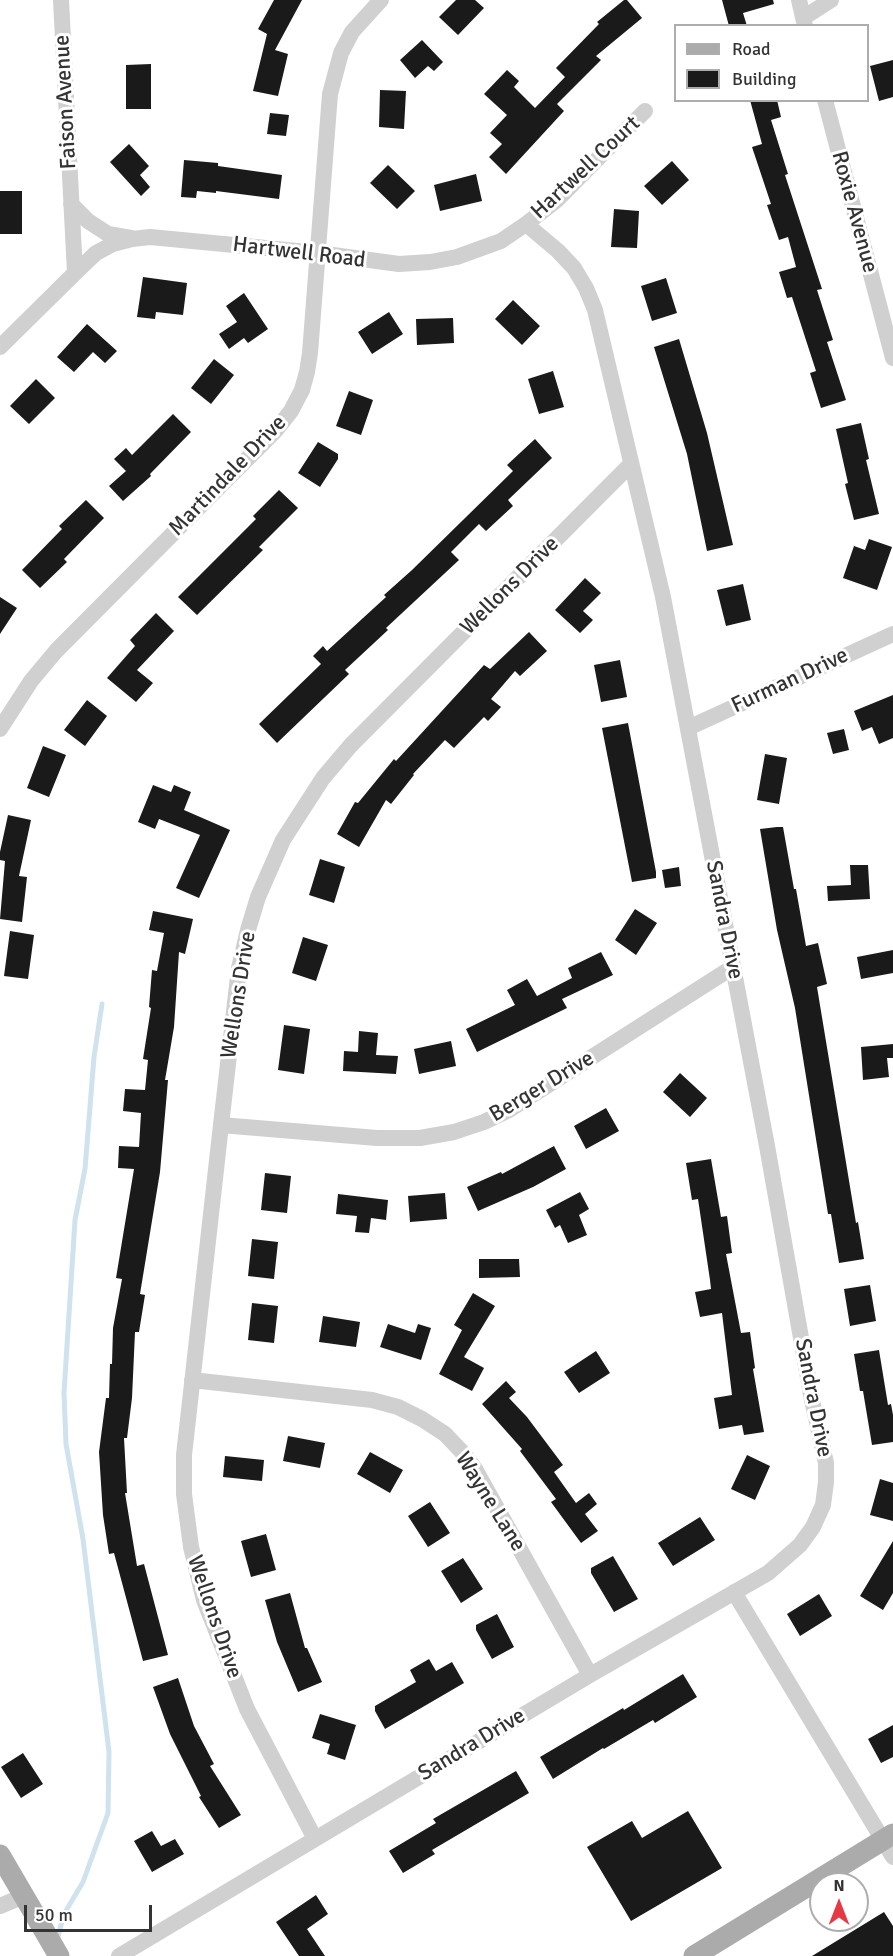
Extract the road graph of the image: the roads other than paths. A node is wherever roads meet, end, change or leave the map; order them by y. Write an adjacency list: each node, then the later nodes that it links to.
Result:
1 (61, 0): 8 (street, Faison Avenue)
2 (381, 0): 11 (street, Martindale Drive)
3 (799, 0): 5 (street)
4 (831, 0): 5 (street)
5 (804, 22)
6 (826, 102): 13 (street, Roxie Avenue)
7 (645, 111): 9 (street, Hartwell Court)
8 (71, 204): 10 (street); 12 (street, Faison Avenue)
9 (525, 224): 11 (street, Hartwell Road); 16 (street)
10 (132, 239): 11 (street, Hartwell Road); 12 (street, Hartwell Road)
11 (318, 253): 19 (street, Martindale Drive)
12 (75, 273): 14 (street)
13 (890, 333): 15 (street, Roxie Avenue)
14 (0, 347)
15 (893, 358)
16 (631, 464): 18 (street, Sandra Drive); 21 (street, Wellons Drive)
17 (893, 634): 18 (street, Furman Drive)
18 (688, 728): 20 (street, Sandra Drive)
19 (0, 729)
20 (733, 967): 21 (street, Berger Drive); 23 (street, Sandra Drive)
21 (221, 1125): 22 (street, Wellons Drive)
22 (192, 1380): 24 (street, Wayne Lane); 25 (street, Wellons Drive)
23 (734, 1592): 24 (street, Sandra Drive); 26 (street)
24 (590, 1675): 25 (street, Sandra Drive)
25 (315, 1839): 31 (street, Sandra Drive)
26 (890, 1844): 32 (main road)
27 (0, 1855): 28 (main road)
28 (24, 1896): 29 (street); 30 (main road)
29 (0, 1906)
30 (59, 1956)
31 (119, 1956)
32 (694, 1956)

